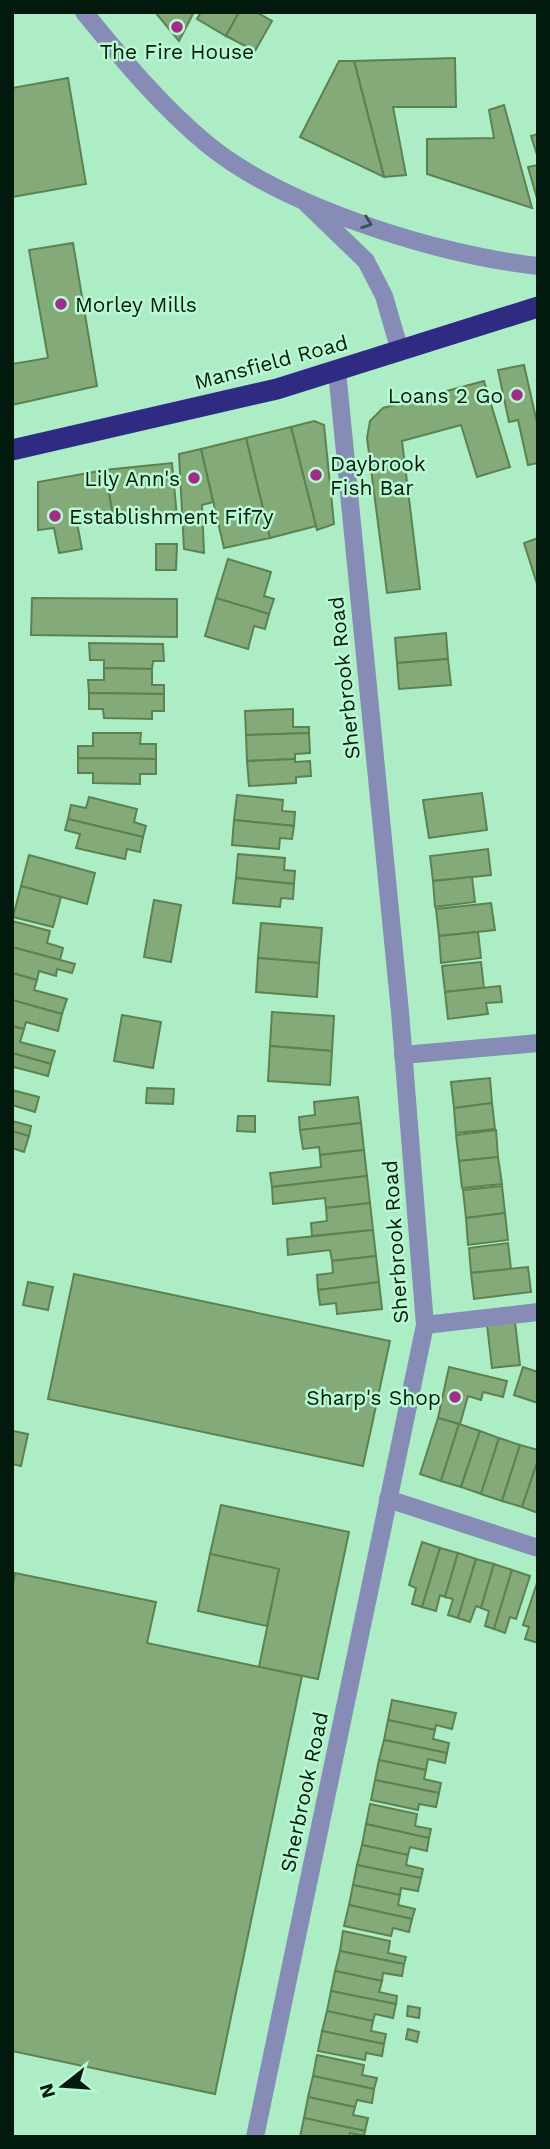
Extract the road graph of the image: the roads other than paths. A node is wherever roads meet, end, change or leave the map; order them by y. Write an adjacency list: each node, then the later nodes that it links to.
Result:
1 (84, 12): 2 (street)
2 (303, 200): 3 (street, one-way to 3); 5 (street)
3 (538, 266)
4 (538, 307): 5 (highway, Mansfield Road)
5 (400, 351): 6 (highway, Mansfield Road)
6 (337, 371): 7 (highway, Mansfield Road); 9 (street, Sherbrook Road)
7 (12, 450)
8 (538, 1042): 9 (street)
9 (403, 1055): 11 (street, Sherbrook Road)
10 (538, 1312): 11 (street)
11 (425, 1325): 12 (street, Sherbrook Road)
12 (388, 1499): 13 (street); 14 (street, Sherbrook Road)
13 (538, 1548)
14 (255, 2137)

